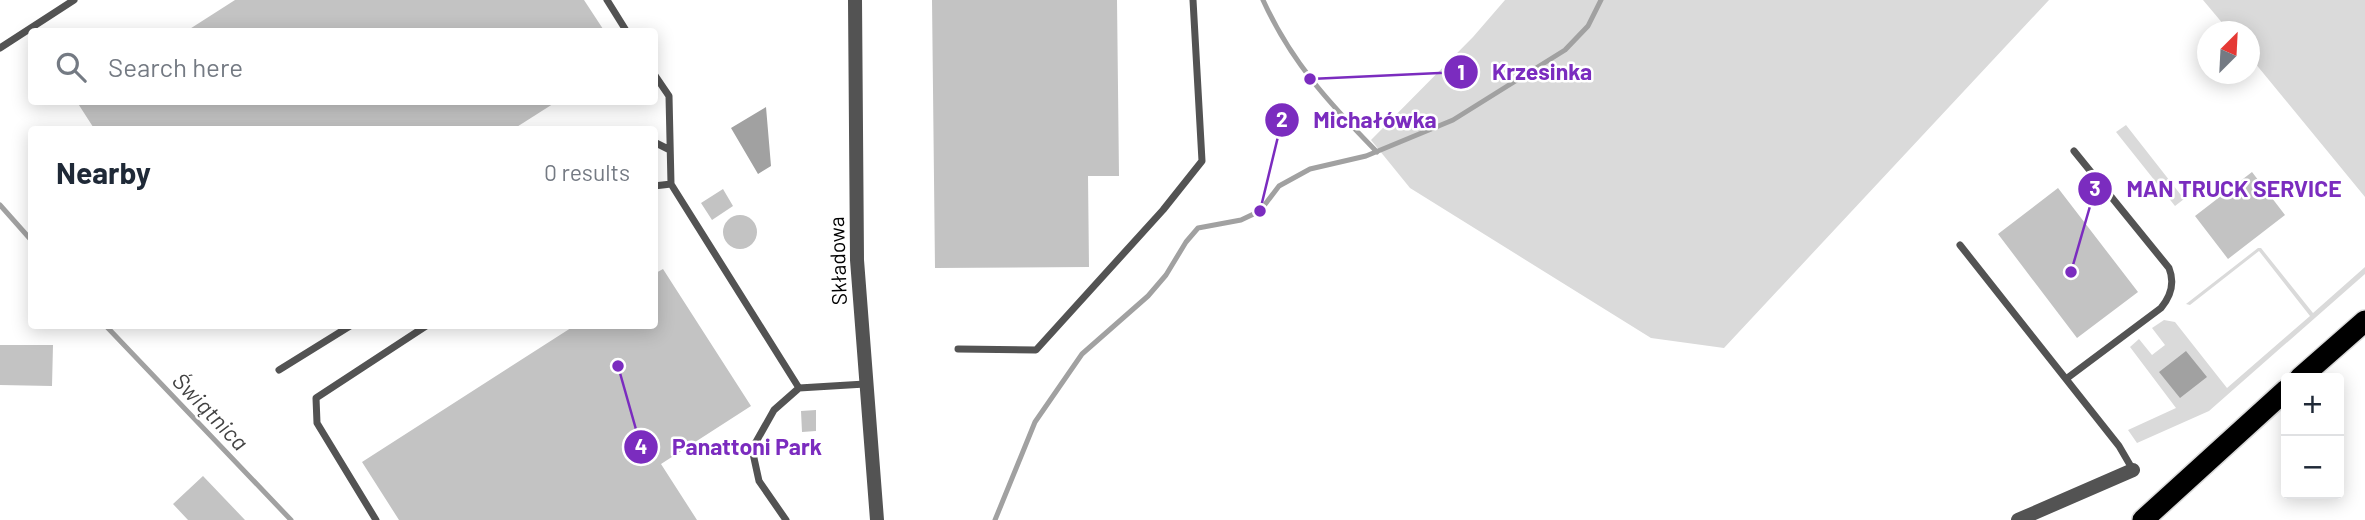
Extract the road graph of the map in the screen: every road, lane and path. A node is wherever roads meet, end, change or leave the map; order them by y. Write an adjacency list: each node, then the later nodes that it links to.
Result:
1 (74, 0): 5 (lane)
2 (607, 0): 6 (lane)
3 (855, 0): 23 (street, Składowa)
4 (1193, 0): 19 (lane)
5 (31, 28)
6 (624, 28)
7 (28, 30): 8 (lane)
8 (0, 48)
9 (658, 80): 11 (lane)
10 (658, 144): 11 (lane)
11 (670, 150): 13 (lane)
12 (2074, 151): 22 (lane)
13 (671, 184): 14 (lane); 24 (lane)
14 (658, 186)
15 (1961, 245): 22 (lane)
16 (2365, 321): 21 (highway)
17 (345, 329): 20 (lane)
18 (421, 329): 27 (lane)
19 (958, 349)
20 (279, 370)
21 (2306, 373)
22 (2066, 379): 26 (lane)
23 (865, 384): 24 (lane); 29 (street, Składowa)
24 (799, 388): 28 (lane)
25 (2281, 395): 31 (highway)
26 (2133, 470): 30 (street)
27 (376, 520)
28 (786, 520)
29 (877, 520)
30 (2018, 520)
31 (2143, 520)

